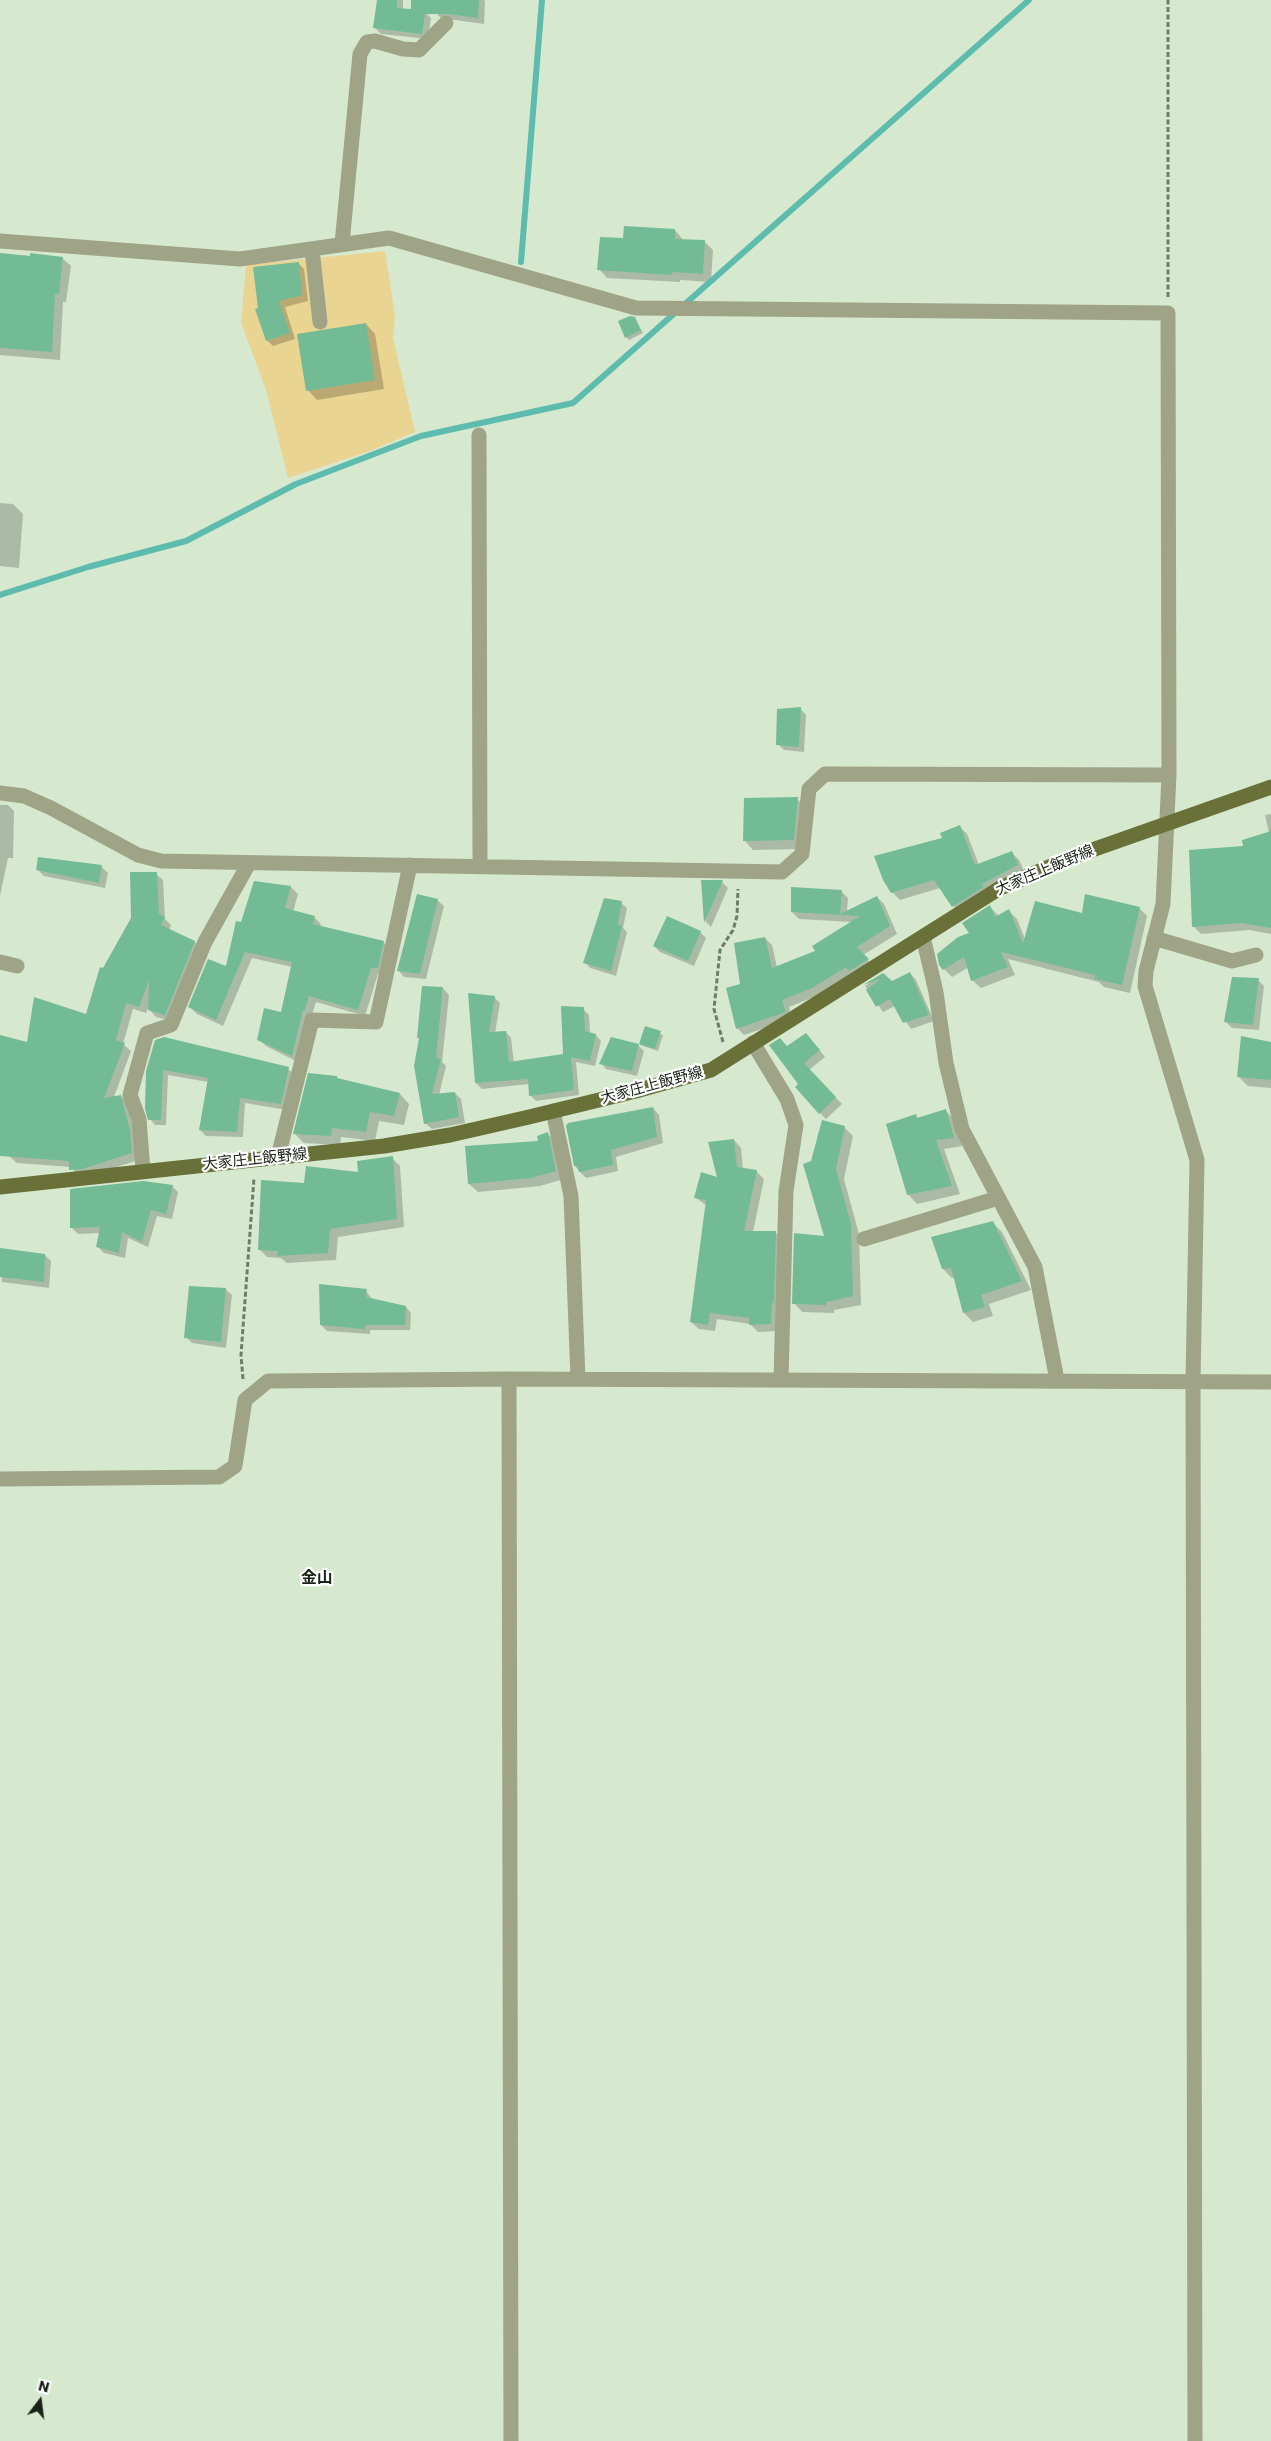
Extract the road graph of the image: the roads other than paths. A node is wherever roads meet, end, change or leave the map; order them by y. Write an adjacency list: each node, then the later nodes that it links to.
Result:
1 (446, 23): 3 (street)
2 (0, 241): 4 (street)
3 (342, 244): 4 (street); 7 (street)
4 (312, 248): 5 (street)
5 (320, 322)
6 (478, 435): 13 (street)
7 (1169, 776): 10 (street); 13 (street)
8 (1271, 787): 10 (main road, 大家庄上飯野線)
9 (0, 793): 11 (street)
10 (1165, 823): 14 (main road, 大家庄上飯野線); 15 (street)
11 (249, 862): 12 (street); 22 (street)
12 (410, 865): 13 (street); 21 (street)
13 (480, 867)
14 (923, 937): 19 (main road, 大家庄上飯野線); 24 (street)
15 (1154, 938): 16 (street); 30 (street)
16 (1256, 955)
17 (0, 962): 18 (street)
18 (17, 966)
19 (753, 1043): 20 (main road, 大家庄上飯野線); 28 (street)
20 (553, 1111): 21 (main road, 大家庄上飯野線); 27 (street)
21 (278, 1157): 22 (main road, 大家庄上飯野線)
22 (143, 1172): 23 (main road, 大家庄上飯野線)
23 (0, 1187)
24 (998, 1198): 25 (street); 29 (street)
25 (864, 1239)
26 (510, 1379): 27 (street); 32 (street); 33 (street)
27 (578, 1379): 28 (street)
28 (781, 1379): 29 (street)
29 (1057, 1380): 30 (street)
30 (1193, 1382): 31 (street); 34 (street)
31 (1271, 1382)
32 (0, 1479)
33 (511, 2441)
34 (1195, 2441)

